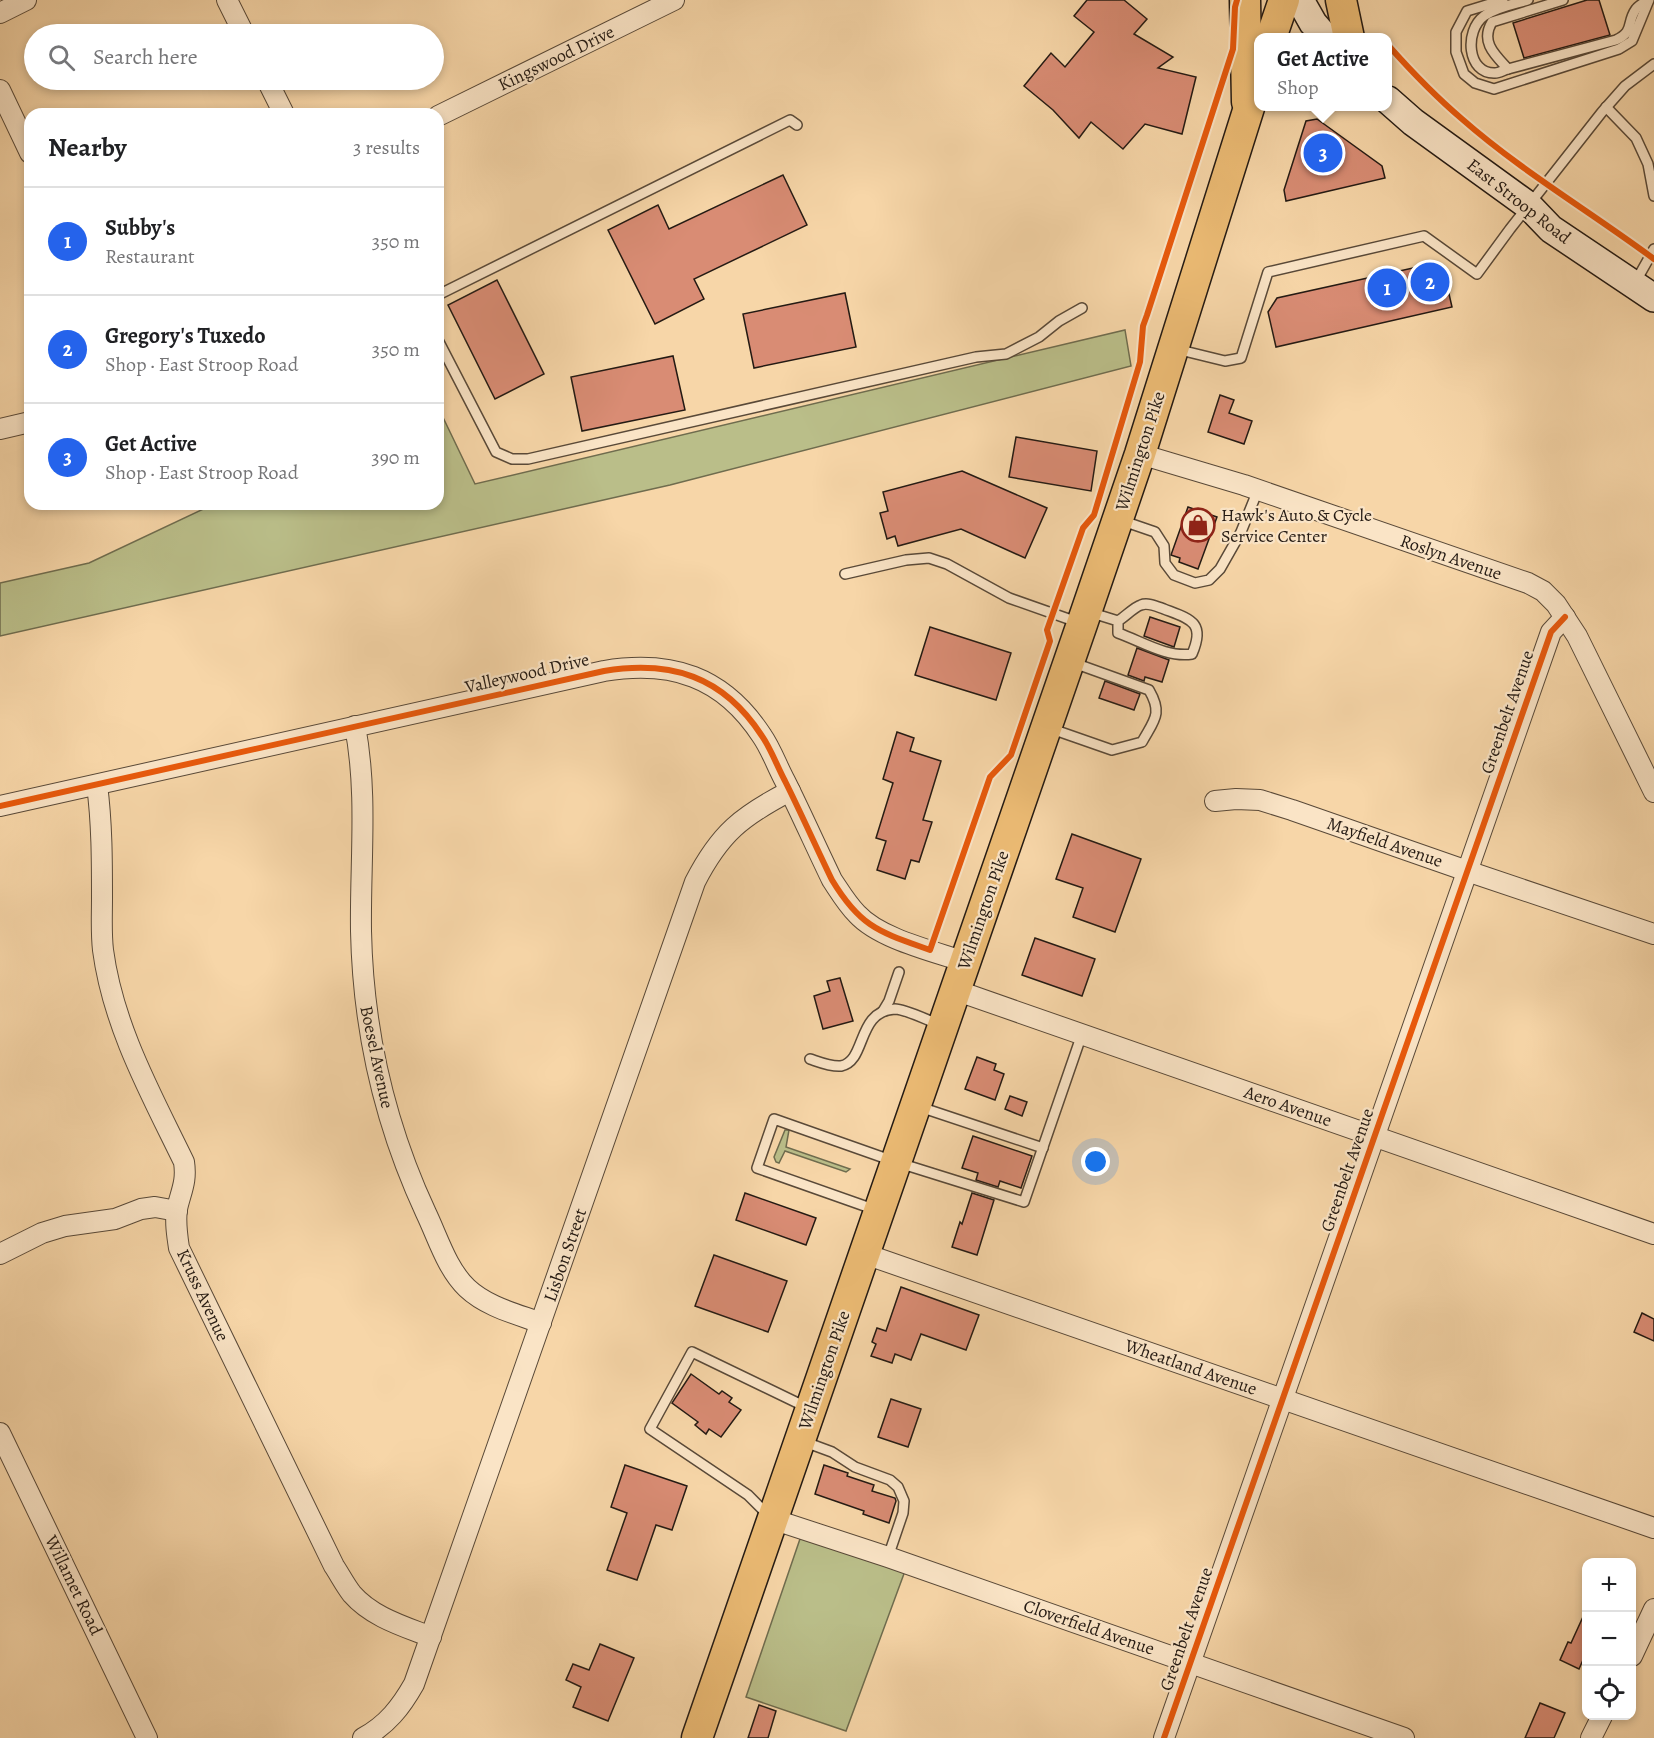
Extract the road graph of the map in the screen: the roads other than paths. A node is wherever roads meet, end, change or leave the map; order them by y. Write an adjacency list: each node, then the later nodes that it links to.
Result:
1 (26, 0): 12 (street)
2 (227, 0): 13 (street)
3 (674, 0): 25 (street, Kingswood Drive)
4 (1245, 0): 24 (main road)
5 (1284, 0): 14 (main road)
6 (1300, 0): 15 (main road)
7 (1341, 0): 16 (main road)
8 (1503, 0): 11 (lane)
9 (1528, 0): 18 (lane)
10 (1563, 0): 18 (lane)
11 (1648, 0): 18 (lane)
12 (0, 13)
13 (239, 24)
14 (1273, 33)
15 (1322, 33)
16 (1349, 33)
17 (1654, 64): 23 (lane)
18 (1508, 69)
19 (0, 90): 27 (street)
20 (272, 90): 22 (street)
21 (1392, 104): 31 (main road, East Stroop Road)
22 (281, 108)
23 (1606, 108): 28 (lane); 31 (lane)
24 (1253, 112): 36 (main road, Wilmington Pike)
25 (444, 113)
26 (797, 125): 34 (lane)
27 (24, 140)
28 (1651, 163): 29 (lane)
29 (1652, 176): 30 (lane)
30 (1654, 196)
31 (1529, 206): 33 (main road, East Stroop Road); 36 (lane)
32 (1654, 249): 33 (lane)
33 (1644, 291)
34 (444, 292)
35 (1082, 308): 37 (lane)
36 (1174, 348): 40 (main road, Wilmington Pike)
37 (444, 352)
38 (24, 423): 39 (street)
39 (0, 429)
40 (1140, 454): 41 (street, Roslyn Avenue); 42 (main road, Wilmington Pike)
41 (1258, 490): 42 (lane); 44 (street, Roslyn Avenue)
42 (1118, 519): 45 (main road, Wilmington Pike)
43 (845, 574): 45 (lane)
44 (1565, 617): 52 (street, Roslyn Avenue); 55 (street, Greenbelt Avenue)
45 (1084, 618): 46 (lane); 47 (main road, Wilmington Pike)
46 (1118, 621): 46 (lane)
47 (1069, 662): 49 (main road, Wilmington Pike); 49 (lane)
48 (355, 726): 50 (street, Valleywood Drive); 51 (street, Valleywood Drive); 73 (street, Boesel Avenue)
49 (1047, 727): 57 (main road, Wilmington Pike)
50 (97, 785): 54 (street, Valleywood Drive); 68 (street, Kruss Avenue)
51 (790, 791): 57 (street, Valleywood Drive); 73 (street, Lisbon Street)
52 (1654, 792)
53 (1215, 801): 55 (street, Mayfield Avenue)
54 (0, 806)
55 (1467, 872): 56 (street, Mayfield Avenue); 65 (street, Greenbelt Avenue)
56 (1654, 934)
57 (965, 962): 59 (main road, Wilmington Pike)
58 (899, 972): 60 (lane)
59 (955, 990): 61 (main road, Wilmington Pike); 62 (street, Aero Avenue)
60 (883, 1011): 61 (lane); 63 (lane)
61 (944, 1026): 64 (main road, Wilmington Pike)
62 (1082, 1034): 65 (street, Aero Avenue); 66 (lane)
63 (810, 1059)
64 (916, 1106): 66 (lane); 67 (main road, Wilmington Pike)
65 (1374, 1136): 70 (street, Aero Avenue); 74 (street, Greenbelt Avenue)
66 (1043, 1148): 67 (lane)
67 (896, 1162): 69 (main road, Wilmington Pike); 69 (lane)
68 (177, 1211): 71 (street); 82 (street, Kruss Avenue)
69 (879, 1211): 72 (main road, Wilmington Pike)
70 (1654, 1234)
71 (0, 1254)
72 (865, 1254): 74 (street, Wheatland Avenue); 75 (main road, Wilmington Pike)
73 (541, 1323): 82 (street, Lisbon Street)
74 (1282, 1399): 79 (street, Wheatland Avenue); 84 (street, Greenbelt Avenue)
75 (811, 1409): 77 (main road, Wilmington Pike); 78 (lane)
76 (0, 1433): 86 (street, Willamet Road)
77 (800, 1440): 78 (main road, Wilmington Pike); 80 (lane)
78 (772, 1519): 80 (street, Cloverfield Avenue); 88 (main road, Wilmington Pike)
79 (1654, 1528)
80 (888, 1557): 84 (street, Cloverfield Avenue)
81 (1654, 1609): 83 (street)
82 (430, 1637): 87 (street, Lisbon Street)
83 (1636, 1647)
84 (1190, 1663): 89 (street, Greenbelt Avenue); 90 (street, Cloverfield Avenue)
85 (1600, 1720): 91 (street)
86 (147, 1738)
87 (363, 1738)
88 (697, 1738)
89 (1164, 1738)
90 (1404, 1738)
91 (1591, 1738)

